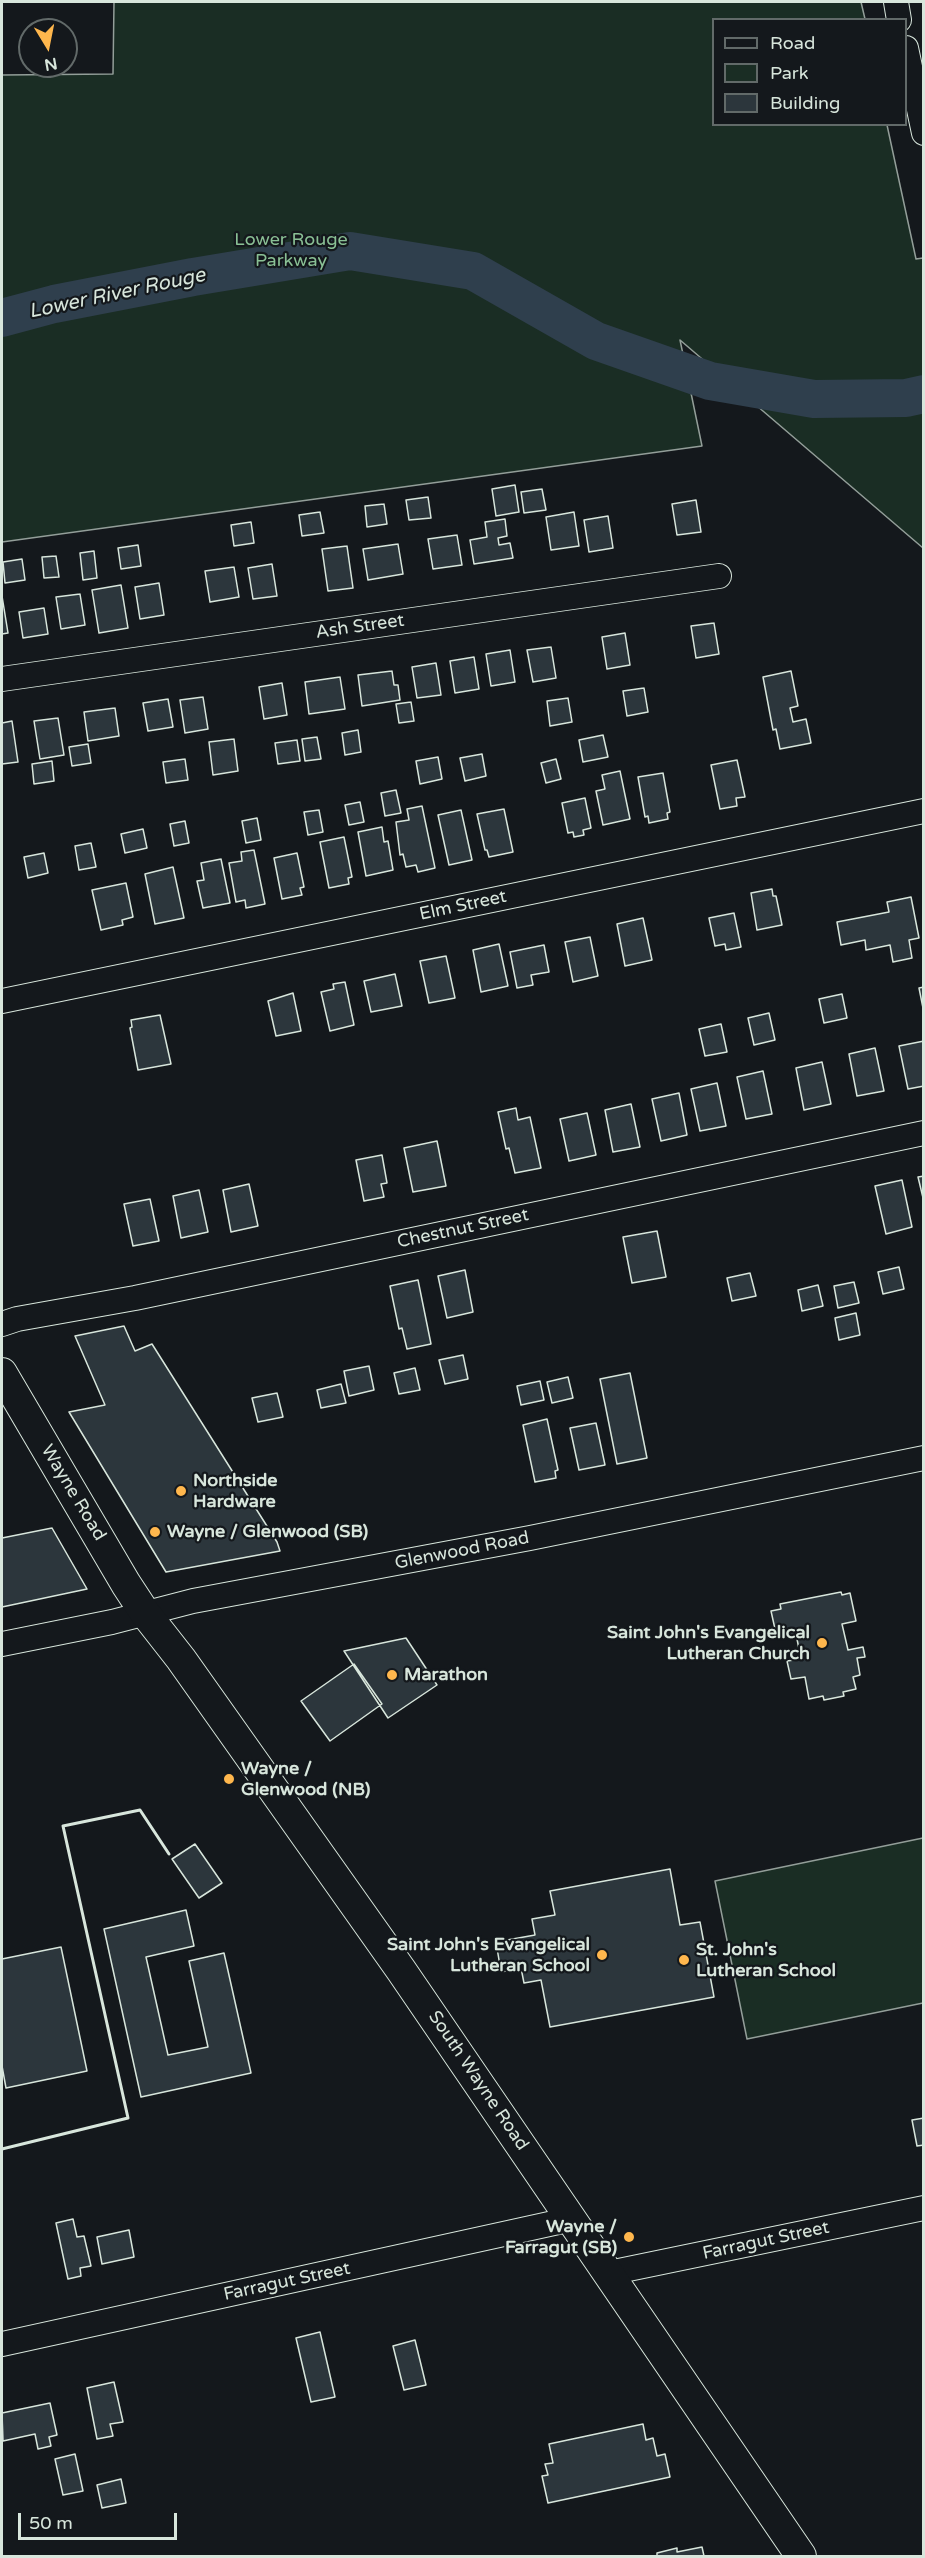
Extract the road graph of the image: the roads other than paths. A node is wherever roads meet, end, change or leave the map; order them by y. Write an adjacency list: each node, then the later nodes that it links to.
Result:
1 (896, 2): 2 (street)
2 (899, 18)
3 (907, 53): 4 (street)
4 (924, 133)
5 (719, 576): 6 (street, Ash Street)
6 (2, 679)
7 (924, 811): 8 (street, Elm Street)
8 (2, 1001)
9 (924, 1133): 10 (street, Chestnut Street)
10 (2, 1324)
11 (2, 1373): 13 (main road, Wayne Road)
12 (924, 1458): 13 (street, Glenwood Road)
13 (145, 1613): 14 (street, Glenwood Road); 16 (main road, South Wayne Road)
14 (2, 1644)
15 (924, 2208): 17 (street, Farragut Street)
16 (572, 2219): 17 (main road, South Wayne Road); 18 (street, Farragut Street)
17 (609, 2273): 19 (main road, South Wayne Road)
18 (2, 2344)
19 (801, 2556)

